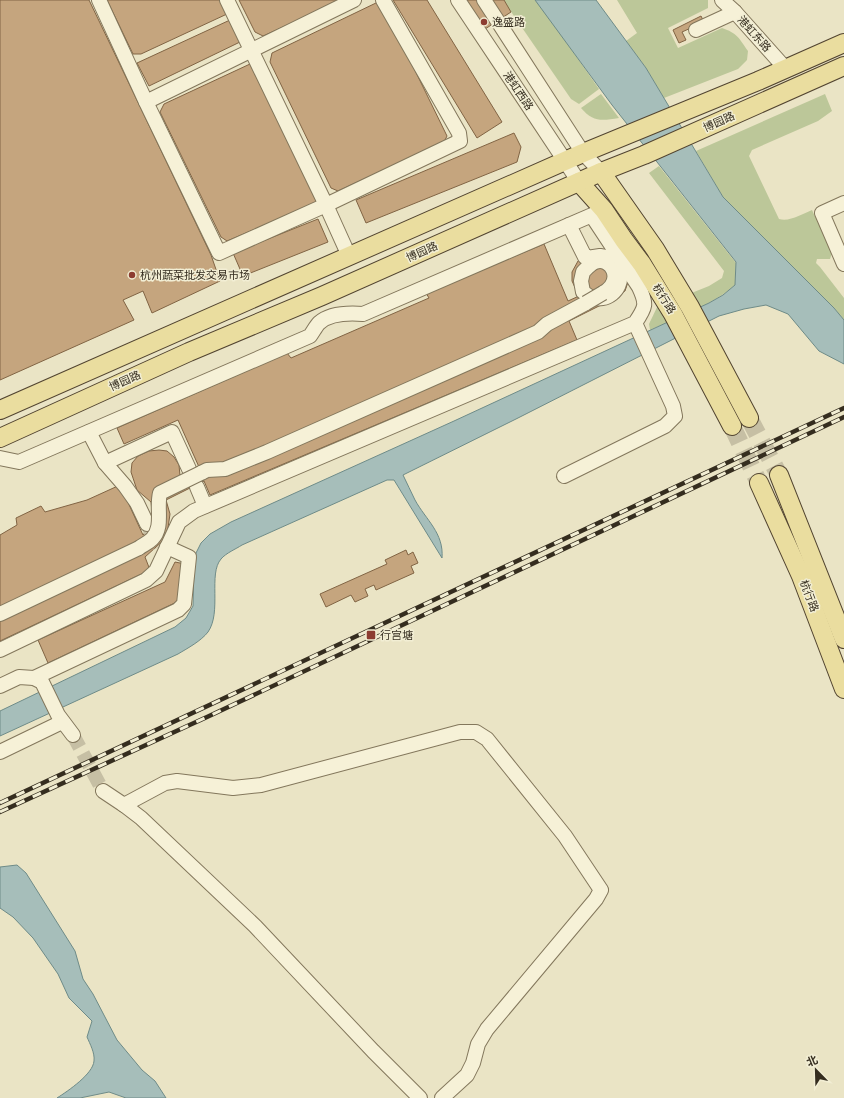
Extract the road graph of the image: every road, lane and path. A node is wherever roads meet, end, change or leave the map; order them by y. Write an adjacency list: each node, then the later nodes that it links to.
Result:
1 (99, 0): 14 (street)
2 (227, 0): 11 (street)
3 (354, 0): 11 (street)
4 (383, 0): 20 (street)
5 (458, 0): 16 (street, 港虹西路)
6 (484, 0): 15 (street, 港虹西路)
7 (722, 0): 8 (street, 港虹东路)
8 (735, 12): 9 (street); 13 (street, 港虹东路)
9 (696, 30)
10 (844, 43): 13 (main road, 博园路)
11 (251, 51): 14 (street); 20 (street)
12 (844, 66): 17 (main road, 博园路)
13 (785, 68): 15 (main road, 博园路)
14 (146, 102): 20 (street)
15 (583, 153): 16 (main road, 博园路); 17 (street, 港虹西路)
16 (564, 161): 18 (street, 港虹西路); 23 (main road, 博园路)
17 (600, 172): 18 (main road, 博园路); 26 (main road, 杭行路)
18 (579, 182): 21 (main road, 杭行路); 25 (main road, 博园路)
19 (844, 203): 24 (street)
20 (326, 205): 23 (street)
21 (598, 213): 22 (street); 26 (main road, 杭行路); 28 (street)
22 (569, 225): 27 (street); 36 (street, bridge)
23 (349, 256): 29 (main road, 博园路)
24 (844, 264)
25 (322, 296): 27 (street); 33 (main road, 博园路)
26 (681, 311): 30 (main road, 杭行路); 31 (main road, 杭行路)
27 (333, 316): 32 (street)
28 (637, 327): 38 (street); 41 (street)
29 (0, 410)
30 (749, 418)
31 (732, 426)
32 (89, 432): 34 (street); 35 (street)
33 (0, 438)
34 (0, 458)
35 (104, 463): 36 (street); 42 (street)
36 (195, 471): 44 (street, bridge)
37 (779, 475): 45 (main road, 杭行路)
38 (564, 476)
39 (759, 483): 49 (main road, 杭行路)
40 (196, 487): 41 (street)
41 (205, 506): 43 (street)
42 (147, 524)
43 (163, 550): 46 (street); 47 (street)
44 (0, 614)
45 (844, 639)
46 (0, 650)
47 (38, 680): 48 (street); 50 (street)
48 (0, 686)
49 (844, 689)
50 (60, 718): 51 (street); 52 (street)
51 (73, 735)
52 (0, 752)
53 (103, 791): 54 (street)
54 (124, 805): 55 (street); 56 (street)
55 (420, 1098)
56 (442, 1098)

